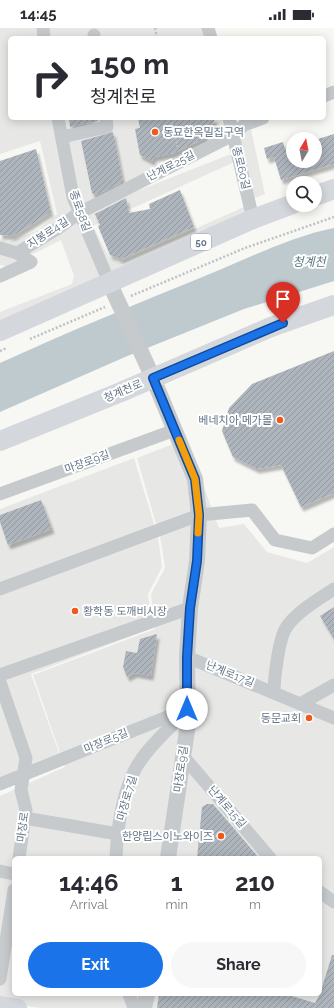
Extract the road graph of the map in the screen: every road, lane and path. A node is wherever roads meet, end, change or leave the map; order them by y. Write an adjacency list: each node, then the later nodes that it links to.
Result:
1 (58, 120): 7 (street, 종로58길)
2 (106, 120): 7 (street)
3 (171, 120): 8 (path)
4 (229, 120): 6 (street, 종로60길)
5 (258, 120): 6 (street, 난계로25길)
6 (233, 135): 8 (street, 난계로25길); 14 (street, 종로60길)
7 (62, 137): 12 (street, 종로58길)
8 (180, 161): 12 (street, 난계로25길)
9 (334, 188): 10 (main road)
10 (322, 193)
11 (286, 207): 14 (main road, 50)
12 (79, 213): 16 (street, 지봉로4길); 18 (street, 종로58길)
13 (334, 217): 18 (path)
14 (253, 219): 18 (main road, 50)
15 (0, 248): 16 (street, 지봉로4길)
16 (17, 253): 17 (street, 지봉로4길)
17 (0, 276)
18 (115, 296): 20 (main road, 50); 21 (path); 23 (street, 마장로9길)
19 (334, 305): 23 (main road, 청계천로)
20 (5, 339): 22 (path)
21 (25, 340)
22 (0, 351)
23 (151, 373): 24 (street, 마장로9길); 25 (main road, 청계천로)
24 (175, 430): 26 (street, 마장로9길); 27 (street, 마장로9길)
25 (0, 441)
26 (0, 494)
27 (199, 515): 28 (street); 29 (street); 31 (street, 마장로9길)
28 (334, 534)
29 (0, 589)
30 (334, 589): 36 (street)
31 (190, 608): 32 (street, 마장로9길); 33 (street)
32 (187, 657): 36 (street, 난계로17길); 38 (street, 마장로9길)
33 (0, 675)
34 (0, 682): 41 (street)
35 (334, 685): 37 (street)
36 (274, 692): 37 (street, 난계로17길)
37 (302, 703): 39 (street, 난계로17길)
38 (187, 709): 40 (street, 마장로9길); 41 (street, 마장로5길); 44 (street, 마장로7길)
39 (334, 718)
40 (183, 756): 47 (street, 마장로9길); 48 (street, 난계로15길)
41 (25, 774): 42 (street, 마장로5길); 43 (street, 마장로)
42 (0, 784)
43 (25, 818): 44 (street, 마장로7길); 45 (street, 마장로)
44 (118, 834): 46 (street, 마장로7길)
45 (19, 856)
46 (116, 856)
47 (168, 856)
48 (268, 856)
49 (0, 872): 50 (street)
50 (12, 874)
51 (322, 893): 53 (street)
52 (10, 899): 54 (street)
53 (334, 902)
54 (6, 952): 55 (street)
55 (0, 979)
56 (130, 996): 60 (street)
57 (147, 996): 61 (street)
58 (0, 1005): 59 (main road)
59 (18, 1008)
60 (134, 1008)
61 (144, 1008)

